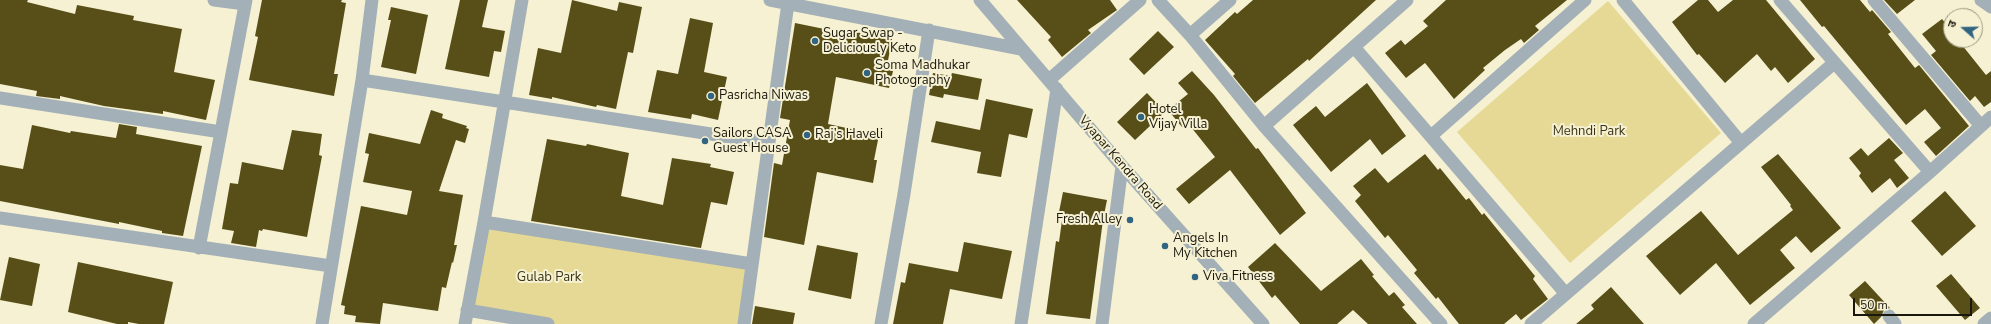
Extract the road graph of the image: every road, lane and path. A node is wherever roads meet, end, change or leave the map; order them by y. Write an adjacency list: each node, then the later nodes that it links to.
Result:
1 (214, 0): 15 (street)
2 (372, 0): 23 (street)
3 (522, 0): 26 (street)
4 (770, 0): 16 (street)
5 (980, 0): 21 (street, Vyapar Kendra Road)
6 (1140, 0): 24 (street)
7 (1158, 0): 19 (street)
8 (1230, 0): 19 (street)
9 (1407, 0): 20 (street)
10 (1585, 0): 30 (street)
11 (1623, 0): 31 (street)
12 (1780, 0): 22 (street)
13 (1874, 0): 27 (street)
14 (1981, 0): 17 (street)
15 (246, 2): 29 (street)
16 (786, 2): 18 (street); 32 (street)
17 (1991, 7)
18 (929, 30): 21 (street); 47 (street)
19 (1190, 35): 28 (street)
20 (1354, 47): 28 (street); 30 (street)
21 (1021, 49): 24 (street, Vyapar Kendra Road)
22 (1834, 63): 31 (street); 34 (street)
23 (362, 80): 26 (street); 39 (street)
24 (1053, 85): 33 (street, Vyapar Kendra Road); 48 (street)
25 (0, 98): 29 (street)
26 (505, 103): 32 (street); 36 (street)
27 (1986, 121): 34 (street)
28 (1264, 126): 51 (street)
29 (220, 132): 37 (street)
30 (1430, 136): 40 (street)
31 (1741, 143): 40 (street)
32 (769, 144): 38 (street)
33 (1122, 166): 49 (street); 50 (street, Vyapar Kendra Road)
34 (1930, 172): 53 (street)
35 (0, 218): 37 (street)
36 (484, 222): 38 (street); 41 (street)
37 (199, 248): 39 (street)
38 (752, 264): 46 (street)
39 (331, 266): 43 (street)
40 (1566, 294): 52 (street)
41 (467, 310): 44 (street); 45 (street)
42 (1991, 318): 54 (street)
43 (322, 324)
44 (465, 324)
45 (548, 324)
46 (744, 324)
47 (881, 324)
48 (1021, 324)
49 (1102, 324)
50 (1263, 324)
51 (1440, 324)
52 (1531, 324)
53 (1754, 324)
54 (1984, 324)

